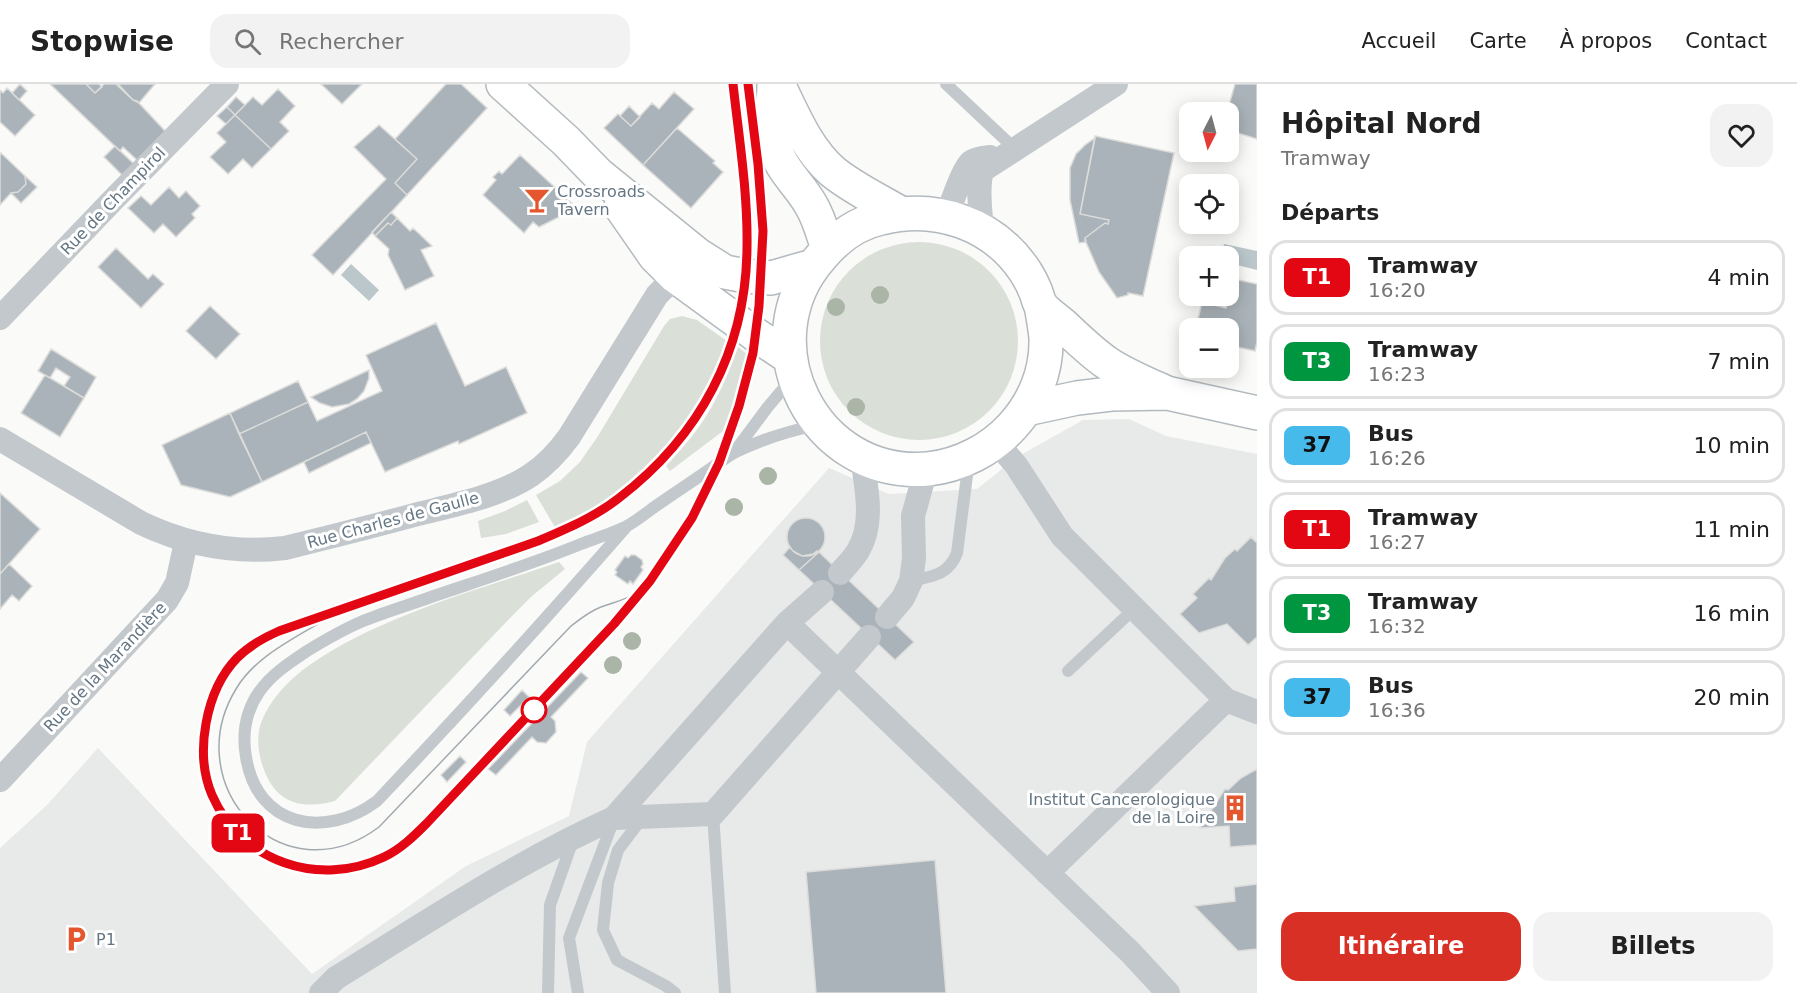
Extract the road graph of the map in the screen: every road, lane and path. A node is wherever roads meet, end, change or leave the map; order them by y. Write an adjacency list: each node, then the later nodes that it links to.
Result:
1 (227, 84): 13 (street, Rue de Champirol)
2 (503, 84): 11 (street)
3 (776, 84): 7 (street); 10 (street)
4 (946, 84): 6 (lane)
5 (1116, 84): 6 (street)
6 (1010, 153): 8 (street); 9 (street)
7 (900, 213): 8 (street); 10 (street)
8 (946, 216): 9 (street)
9 (982, 230): 12 (street)
10 (820, 257): 11 (street); 14 (street)
11 (686, 266): 14 (street); 25 (street, Rue Charles de Gaulle)
12 (1041, 305): 15 (street); 16 (street)
13 (0, 318)
14 (791, 367): 18 (street); 21 (lane)
15 (1167, 393): 16 (street); 17 (street)
16 (1026, 409): 20 (street)
17 (1257, 413)
18 (819, 424): 21 (lane); 22 (street)
19 (0, 439): 25 (street, Rue Charles de Gaulle)
20 (983, 450): 23 (street); 27 (lane); 29 (street)
21 (734, 453): 24 (lane)
22 (862, 457): 23 (street); 26 (street)
23 (926, 469): 27 (street)
24 (627, 526): 24 (lane)
25 (186, 542): 37 (street, Rue de la Marandière)
26 (840, 573)
27 (911, 581): 30 (street)
28 (822, 592): 31 (street)
29 (1135, 608): 33 (lane); 35 (street)
30 (887, 617)
31 (788, 623): 34 (street); 40 (street)
32 (869, 637): 34 (street)
33 (1068, 670)
34 (838, 672): 38 (street); 42 (street)
35 (1226, 700): 36 (street); 42 (street)
36 (1257, 712)
37 (0, 780)
38 (713, 814): 39 (street); 47 (lane)
39 (644, 816): 40 (street); 46 (lane)
40 (614, 818): 41 (street); 45 (lane)
41 (574, 836): 43 (street); 44 (lane)
42 (1047, 873): 48 (street)
43 (321, 993)
44 (548, 993)
45 (578, 993)
46 (675, 993)
47 (725, 993)
48 (1168, 993)

